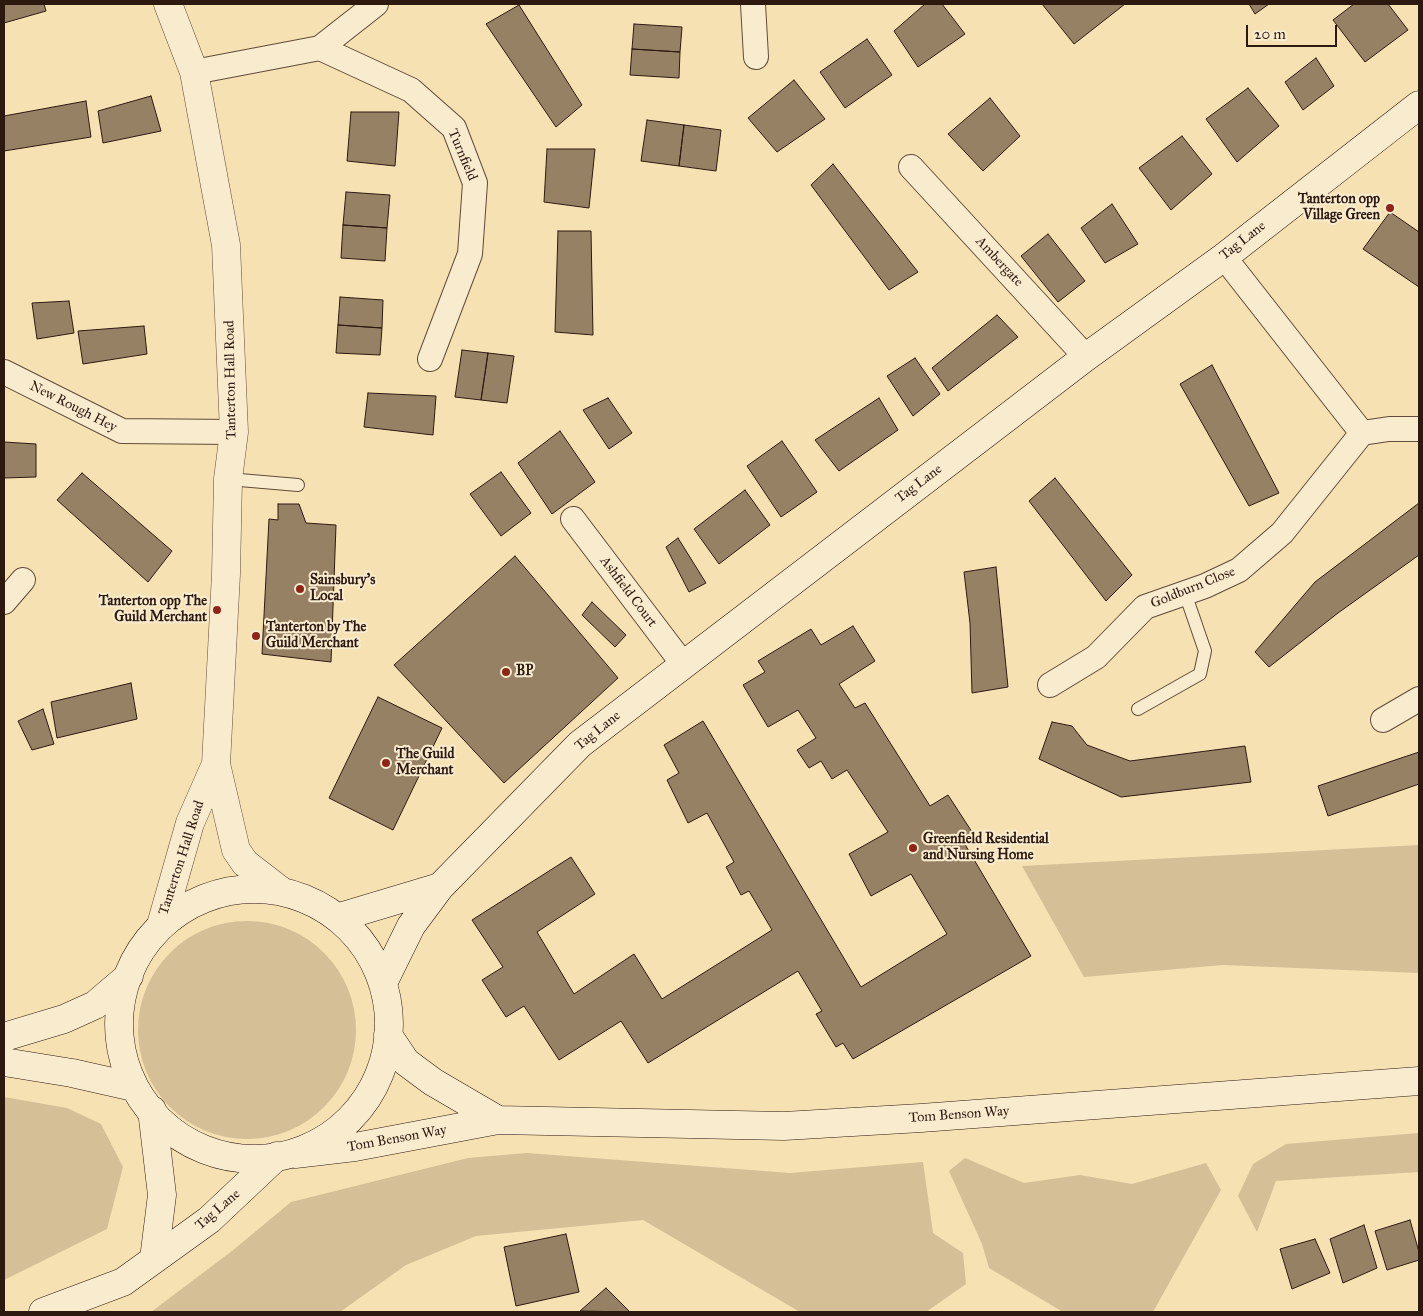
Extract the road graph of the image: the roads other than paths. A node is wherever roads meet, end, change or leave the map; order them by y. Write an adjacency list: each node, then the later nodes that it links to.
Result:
1 (168, 4): 6 (main road, Tanterton Hall Road)
2 (376, 4): 4 (street)
3 (753, 4): 5 (street)
4 (320, 48): 6 (street); 11 (street, Turnfield)
5 (756, 57)
6 (194, 72): 14 (main road, Tanterton Hall Road)
7 (1419, 105): 9 (main road, Tag Lane)
8 (911, 167): 10 (street, Ambergate)
9 (1224, 257): 10 (main road, Tag Lane); 15 (street)
10 (1086, 357): 22 (main road, Tag Lane)
11 (430, 359)
12 (4, 372): 14 (street, New Rough Hey)
13 (1419, 429): 15 (street)
14 (234, 432): 16 (main road, Tanterton Hall Road)
15 (1362, 433): 20 (street, Goldburn Close)
16 (228, 479): 17 (lane); 27 (main road, Tanterton Hall Road)
17 (298, 485)
18 (573, 519): 22 (street, Ashfield Court)
19 (23, 580): 21 (street)
20 (1185, 593): 23 (street, Goldburn Close); 25 (lane)
21 (4, 602)
22 (683, 664): 28 (main road, Tag Lane)
23 (1050, 685)
24 (1419, 699): 26 (street)
25 (1138, 710)
26 (1383, 720)
27 (216, 764): 29 (main road, Tanterton Hall Road); 31 (main road, Tanterton Hall Road)
28 (440, 887): 30 (main road, Tag Lane); 33 (main road, Tag Lane)
29 (280, 890): 30 (main road); 31 (main road)
30 (340, 917): 33 (main road)
31 (161, 925): 32 (main road)
32 (129, 976): 35 (main road); 38 (main road)
33 (383, 984): 34 (main road)
34 (388, 1035): 40 (main road, Tom Benson Way); 41 (main road)
35 (4, 1037)
36 (4, 1062): 38 (main road)
37 (1419, 1081): 40 (main road, Tom Benson Way)
38 (134, 1087): 39 (main road, Tom Benson Way)
39 (152, 1110): 41 (main road, Tom Benson Way); 42 (main road)
40 (498, 1120): 41 (main road, Tom Benson Way)
41 (286, 1155): 42 (main road, Tag Lane)
42 (154, 1259): 43 (main road, Tag Lane)
43 (43, 1312)

